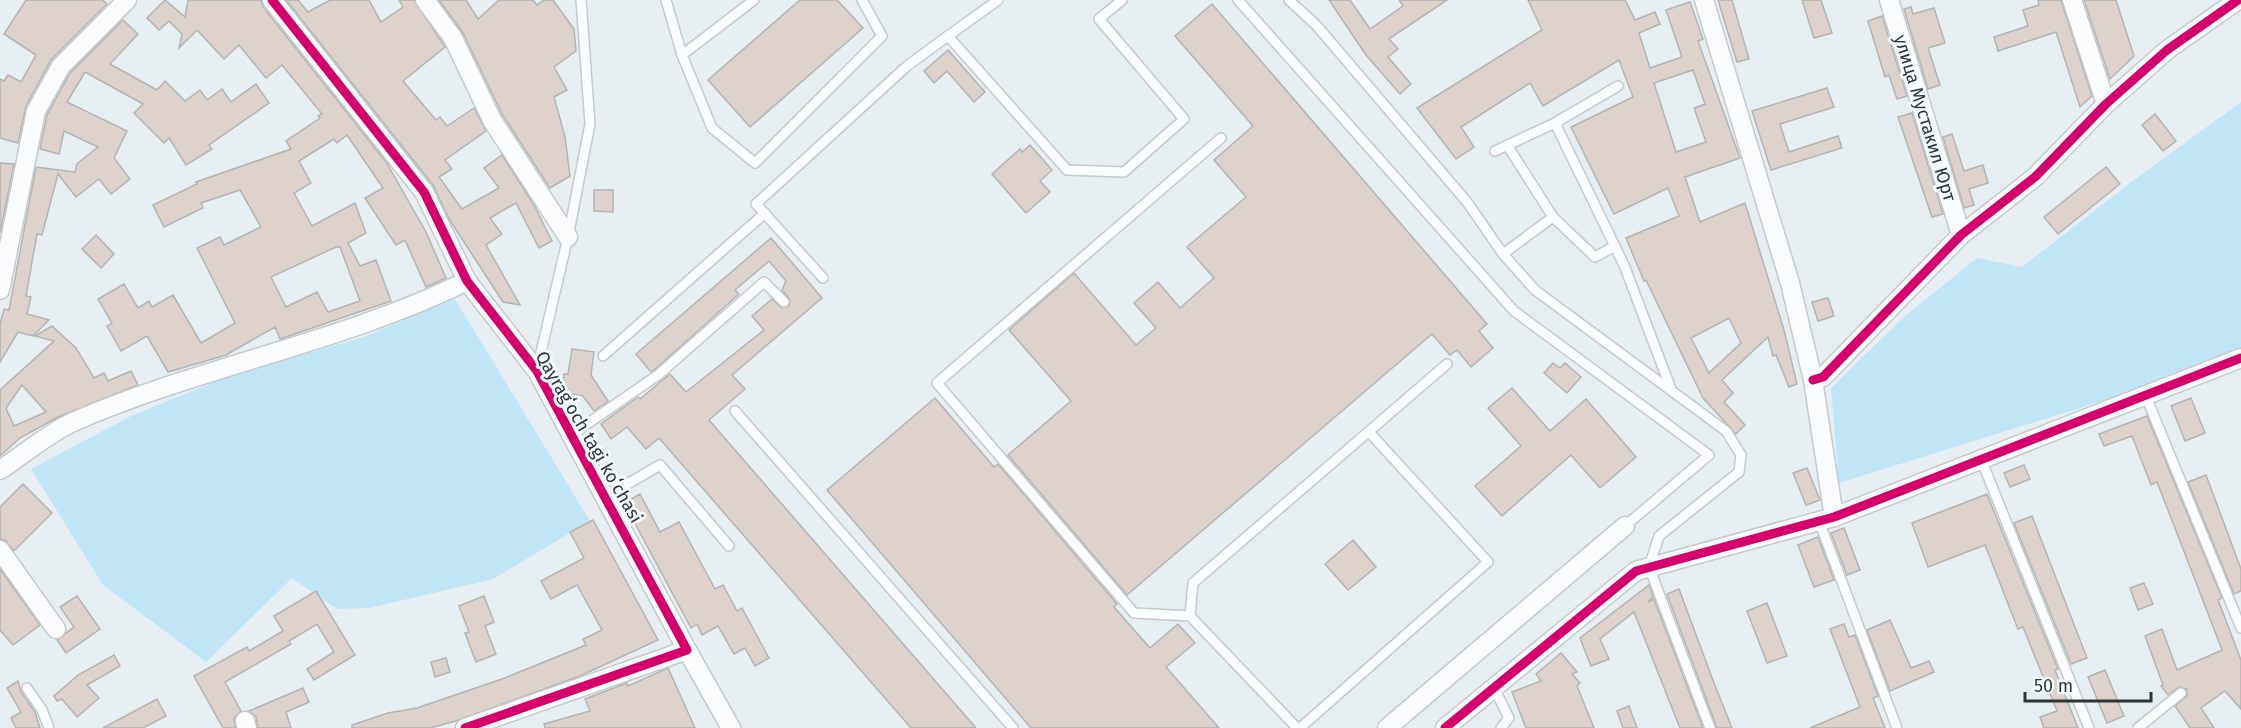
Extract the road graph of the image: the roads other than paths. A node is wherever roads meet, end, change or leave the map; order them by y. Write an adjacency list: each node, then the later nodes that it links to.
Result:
1 (127, 0): 32 (street)
2 (272, 0): 31 (street, Qayragʻoch tagi koʻchasi)
3 (425, 0): 27 (street)
4 (581, 0): 27 (lane)
5 (666, 0): 17 (lane)
6 (754, 0): 17 (lane)
7 (862, 0): 17 (lane)
8 (998, 0): 16 (lane)
9 (1122, 0): 16 (lane)
10 (1238, 0): 48 (lane)
11 (1288, 0): 29 (lane)
12 (1704, 0): 38 (street)
13 (1889, 0): 26 (street, улица Мустакил Юрт)
14 (2072, 0): 19 (street)
15 (2238, 0): 19 (street)
16 (948, 36): 24 (lane)
17 (682, 55)
18 (1617, 86): 20 (lane)
19 (2106, 104): 26 (street)
20 (1555, 123): 22 (lane); 28 (lane)
21 (1221, 138): 52 (lane)
22 (1507, 145): 23 (lane); 25 (lane)
23 (1495, 151)
24 (765, 213): 30 (lane); 34 (lane)
25 (1553, 217): 28 (lane); 29 (lane)
26 (1961, 235): 38 (street)
27 (568, 237): 37 (lane)
28 (1615, 246): 39 (lane)
29 (1503, 254): 39 (lane)
30 (823, 278)
31 (467, 281): 37 (street, Qayragʻoch tagi koʻchasi); 45 (street)
32 (0, 290)
33 (784, 302): 43 (lane)
34 (603, 356)
35 (2241, 358): 40 (street)
36 (1447, 364): 42 (lane)
37 (537, 371): 43 (street, Qayragʻoch tagi koʻchasi)
38 (1813, 381): 47 (street)
39 (1671, 390): 51 (lane)
40 (2145, 394): 44 (street); 53 (lane)
41 (735, 411): 62 (lane)
42 (1369, 432): 52 (lane); 63 (lane)
43 (571, 435): 46 (street, Qayragʻoch tagi koʻchasi)
44 (1980, 459): 47 (street); 69 (lane)
45 (0, 470)
46 (605, 497): 49 (lane); 55 (street, Qayragʻoch tagi koʻchasi)
47 (1827, 519): 51 (street); 68 (lane)
48 (1625, 526): 64 (street)
49 (729, 546)
50 (0, 550): 54 (street)
51 (1649, 567): 57 (street); 67 (lane)
52 (1190, 616): 63 (lane)
53 (2241, 628)
54 (56, 629)
55 (687, 650): 60 (street); 61 (street, Qayragʻoch tagi koʻchasi)
56 (27, 687): 59 (lane)
57 (1494, 688): 65 (street); 66 (lane)
58 (2181, 693): 70 (lane)
59 (49, 728)
60 (465, 728)
61 (731, 728)
62 (1013, 728)
63 (1299, 728)
64 (1387, 728)
65 (1445, 728)
66 (1501, 728)
67 (1710, 728)
68 (1897, 728)
69 (2090, 728)
70 (2138, 728)

